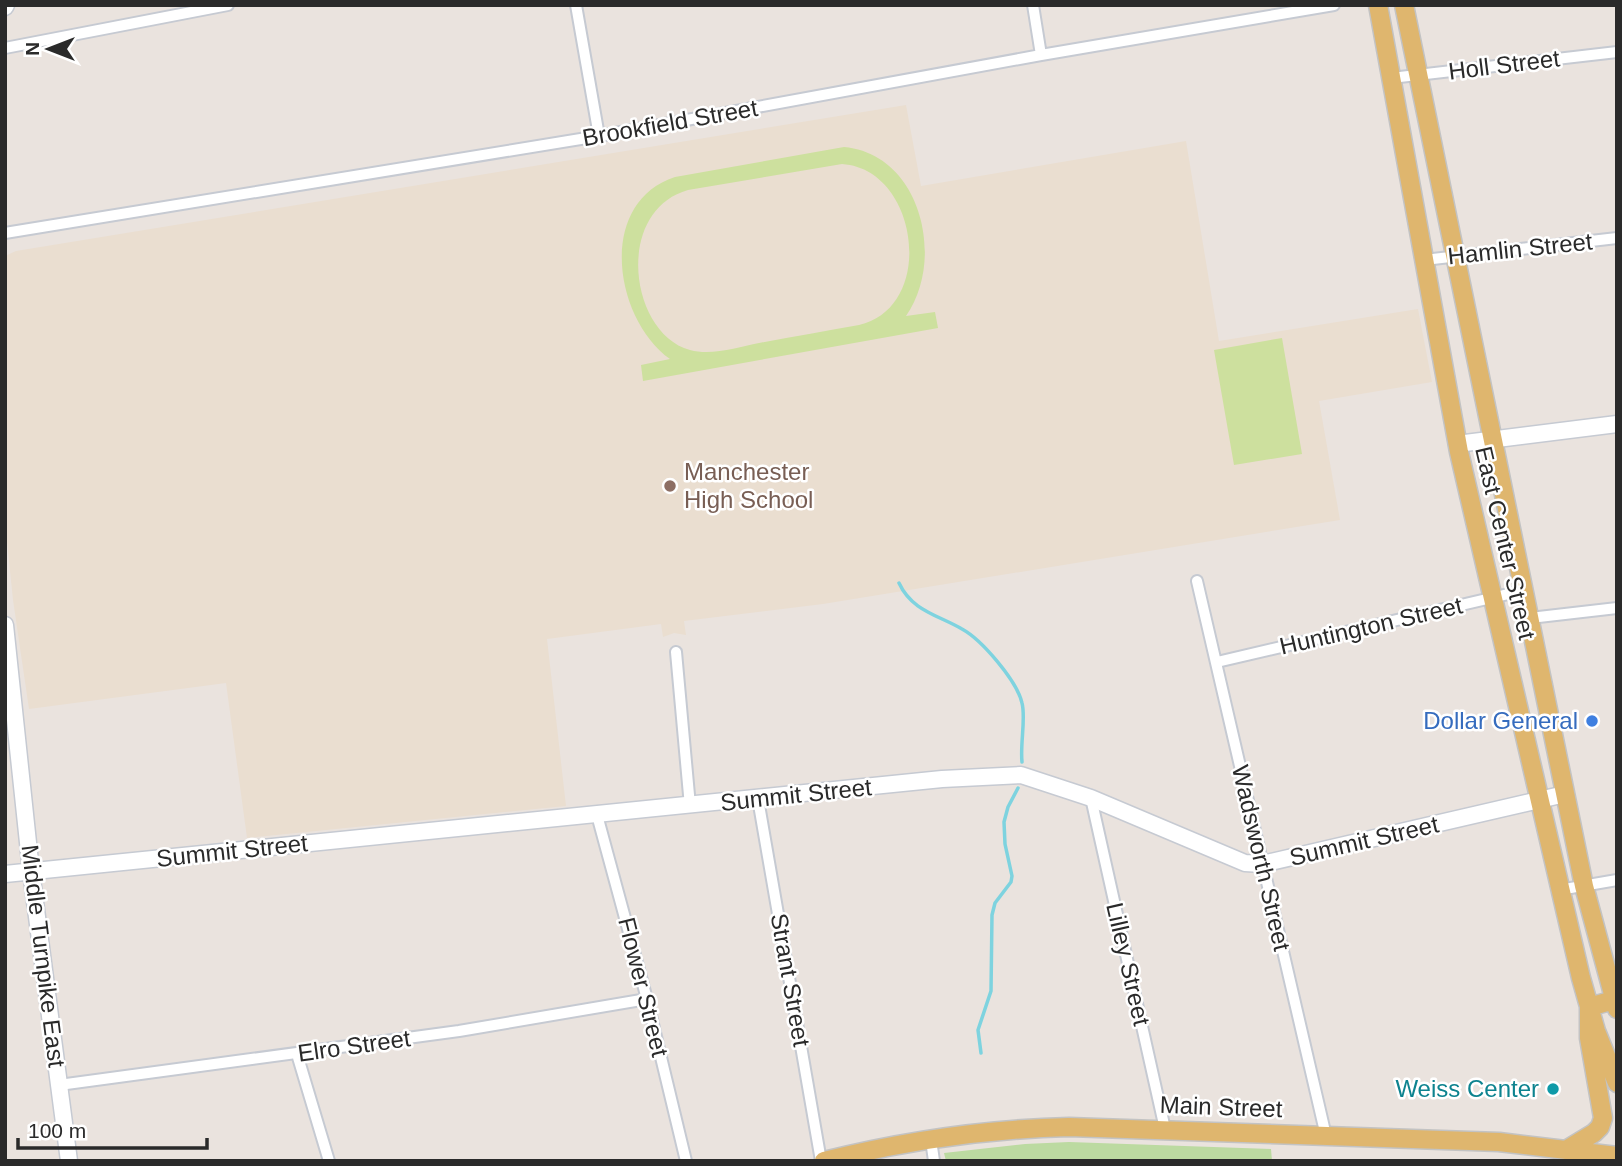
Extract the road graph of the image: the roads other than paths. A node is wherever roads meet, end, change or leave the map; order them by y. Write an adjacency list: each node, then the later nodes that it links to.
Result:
1 (228, 5): 7 (street)
2 (576, 5): 12 (street)
3 (1033, 5): 9 (street)
4 (1334, 5): 9 (street, Brookfield Street)
5 (1378, 5): 11 (main road, East Center Street)
6 (1404, 5): 10 (main road, East Center Street)
7 (5, 48)
8 (1617, 52): 10 (street, Holl Street)
9 (1041, 55): 12 (street, Brookfield Street)
10 (1418, 76): 11 (street, Holl Street); 15 (main road, East Center Street)
11 (1391, 78): 16 (main road, East Center Street)
12 (599, 136): 13 (street, Brookfield Street)
13 (5, 233)
14 (1617, 238): 15 (street, Hamlin Street)
15 (1455, 257): 16 (street, Hamlin Street); 18 (main road, East Center Street)
16 (1423, 260): 19 (main road, East Center Street)
17 (1617, 424): 18 (street)
18 (1493, 439): 19 (street); 21 (main road, East Center Street)
19 (1457, 444): 22 (main road, East Center Street)
20 (1197, 581): 27 (street, Wadsworth Street)
21 (1525, 590): 22 (street, Huntington Street); 24 (main road, East Center Street)
22 (1491, 598): 27 (street, Huntington Street); 31 (main road, East Center Street)
23 (1617, 608): 24 (street)
24 (1530, 618): 28 (main road, East Center Street)
25 (5, 625): 35 (street, Middle Turnpike East)
26 (676, 652): 32 (street)
27 (1217, 662): 34 (street, Wadsworth Street)
28 (1565, 794): 31 (street, Summit Street); 38 (main road, East Center Street)
29 (1091, 798): 30 (street, Summit Street); 34 (street, Summit Street); 46 (street, Lilley Street)
30 (758, 799): 32 (street, Summit Street); 54 (street, Strant Street)
31 (1538, 800): 34 (street, Summit Street); 39 (main road, East Center Street)
32 (690, 806): 33 (street, Summit Street)
33 (597, 815): 35 (street, Summit Street); 40 (street, Flower Street)
34 (1262, 864): 47 (street, Wadsworth Street)
35 (31, 872): 36 (street, Summit Street); 45 (street, Middle Turnpike East)
36 (5, 874)
37 (1617, 880): 38 (street)
38 (1584, 886): 39 (street); 41 (main road, East Center Street)
39 (1559, 890): 42 (main road, East Center Street)
40 (647, 999): 43 (street, Elro Street); 53 (street, Flower Street)
41 (1615, 1004): 42 (main road)
42 (1589, 1007): 44 (main road, East Center Street); 49 (main road)
43 (297, 1054): 45 (street, Elro Street); 52 (street)
44 (1617, 1083)
45 (59, 1085): 51 (street, Middle Turnpike East)
46 (1165, 1129): 47 (main road, Main Street); 48 (main road, Main Street)
47 (1326, 1136): 49 (main road, Main Street)
48 (931, 1140): 54 (main road, Main Street); 55 (street)
49 (1566, 1150): 50 (main road, Main Street)
50 (1617, 1156)
51 (69, 1161)
52 (329, 1161)
53 (686, 1161)
54 (823, 1161)
55 (934, 1161)

